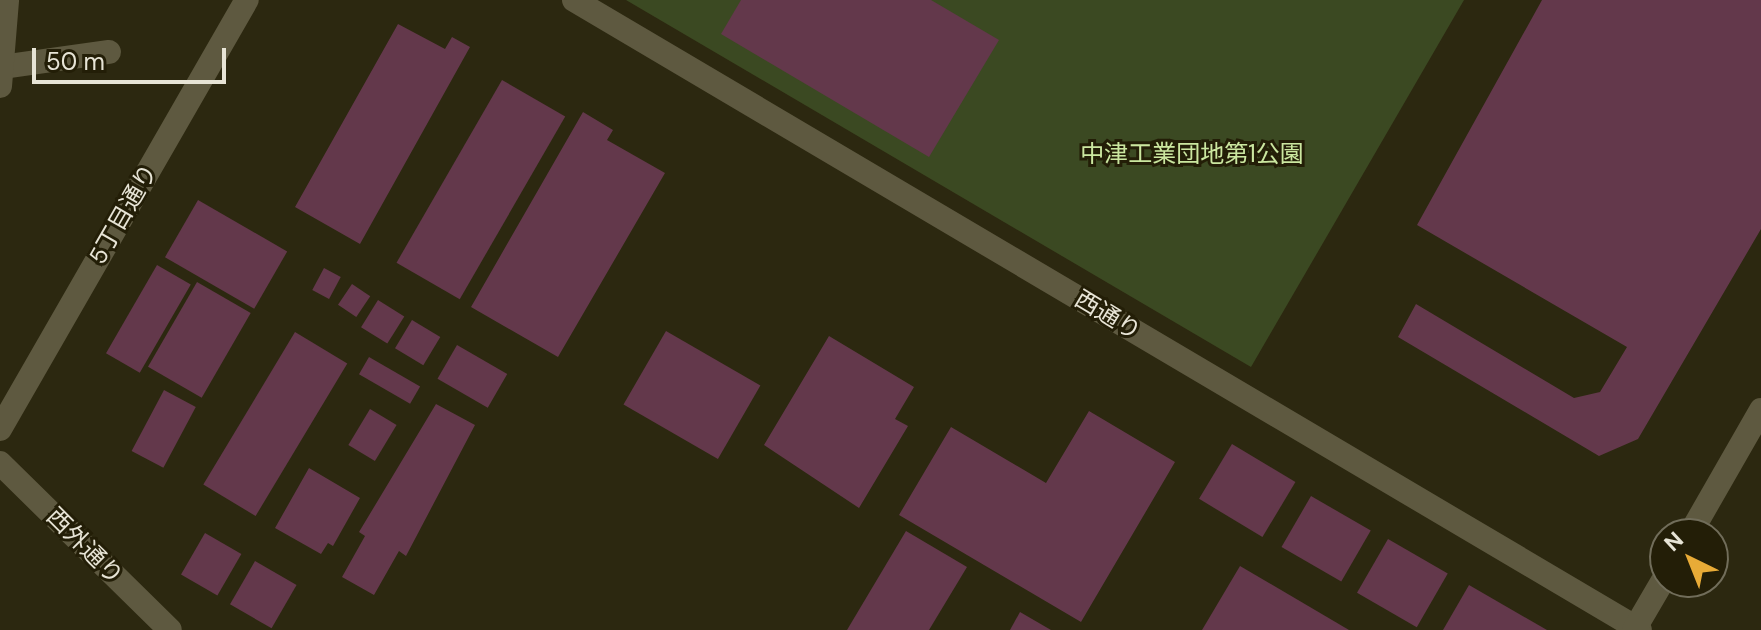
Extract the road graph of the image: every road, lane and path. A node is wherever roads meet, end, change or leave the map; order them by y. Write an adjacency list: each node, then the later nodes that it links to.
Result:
1 (7, 0): 5 (street)
2 (247, 0): 7 (street, 5丁目通り)
3 (574, 0): 11 (street, 西通り)
4 (109, 52): 5 (street)
5 (1, 76)
6 (1761, 410): 9 (street)
7 (2, 422)
8 (0, 463): 12 (street, 西外通り)
9 (1699, 518)
10 (1654, 598): 11 (street)
11 (1637, 629)
12 (170, 630)

